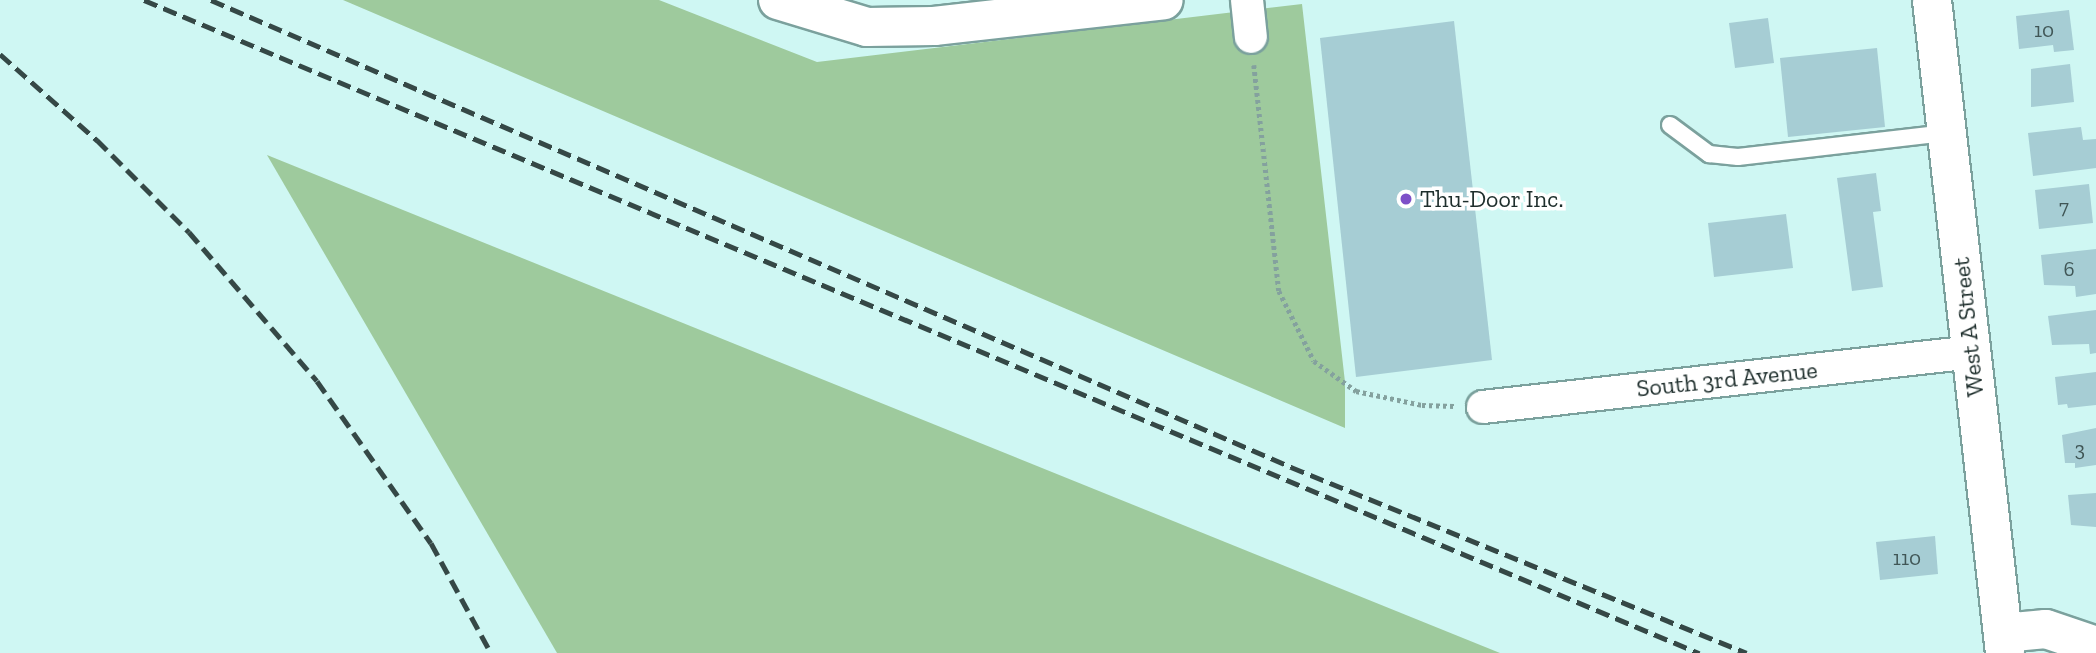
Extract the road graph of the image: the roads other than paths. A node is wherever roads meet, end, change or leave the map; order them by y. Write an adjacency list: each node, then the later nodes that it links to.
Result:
1 (778, 0): 2 (main road)
2 (1164, 0)
3 (1247, 0): 5 (street)
4 (1932, 0): 7 (main road, West A Street)
5 (1251, 37)
6 (1670, 125): 7 (lane)
7 (1947, 133): 8 (main road, West A Street)
8 (1971, 352): 9 (street, South 3rd Avenue); 10 (main road, West A Street)
9 (1483, 407)
10 (2004, 643): 11 (main road)
11 (2096, 646)

